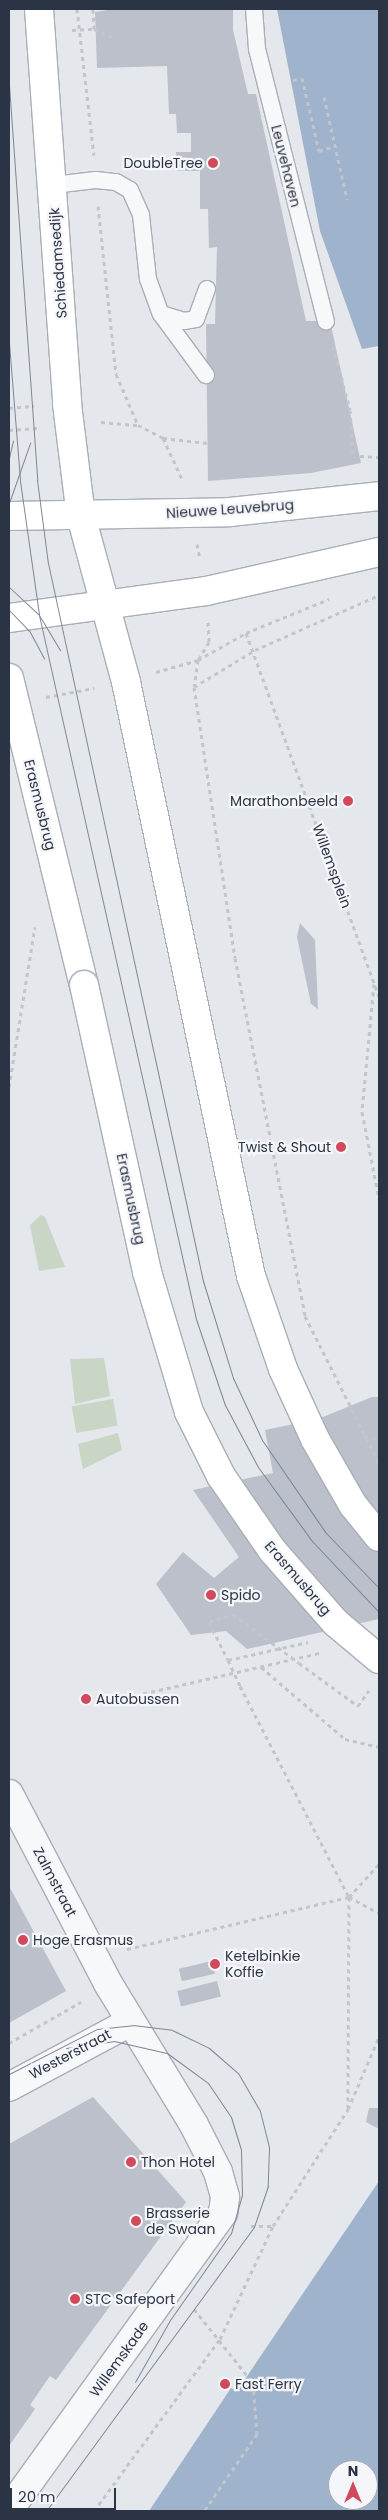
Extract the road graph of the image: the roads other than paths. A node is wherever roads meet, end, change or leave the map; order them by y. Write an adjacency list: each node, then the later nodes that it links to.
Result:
1 (39, 9): 3 (main road, Schiedamsedijk)
2 (254, 9): 6 (lane, Leuvehaven)
3 (53, 185): 5 (lane); 10 (main road, Schiedamsedijk)
4 (207, 289): 5 (lane)
5 (161, 314): 7 (lane)
6 (326, 321)
7 (206, 375)
8 (379, 496): 10 (main road, Nieuwe Leuvebrug)
9 (9, 516): 10 (main road, Nieuwe Leuvebrug)
10 (81, 516): 12 (main road, Schiedamsedijk)
11 (379, 552): 12 (main road)
12 (108, 605): 13 (main road); 15 (main road)
13 (9, 618)
14 (9, 678): 16 (main road, Erasmusbrug, bridge)
15 (379, 1537)
16 (379, 1659)
17 (9, 1794): 18 (street, Zalmstraat)
18 (130, 2022): 19 (street, Westerstraat); 20 (street, Willemskade)
19 (9, 2087)
20 (9, 2510)

